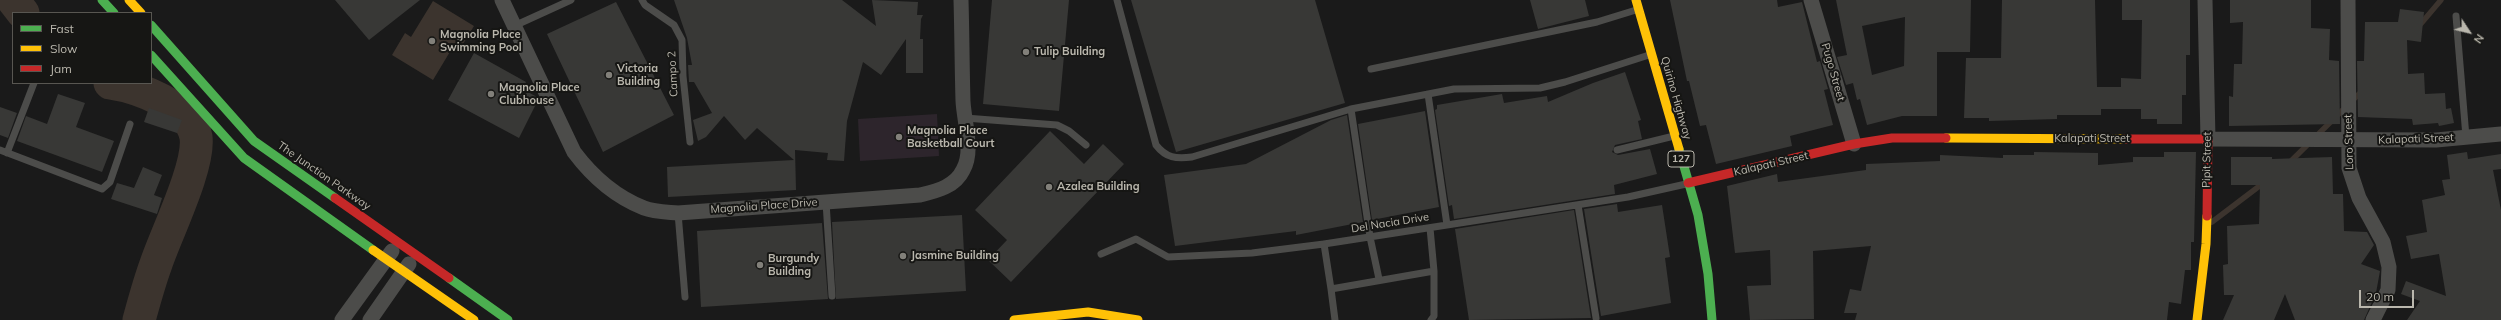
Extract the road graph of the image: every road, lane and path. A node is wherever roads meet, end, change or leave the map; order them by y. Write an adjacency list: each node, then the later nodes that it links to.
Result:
1 (102, 0): 12 (street)
2 (129, 0): 13 (street)
3 (502, 0): 16 (street, Magnolia Place Drive)
4 (571, 0): 16 (lane)
5 (642, 0): 30 (lane, Campo 2)
6 (961, 0): 23 (street, Magnolia Place Drive)
7 (1117, 0): 22 (lane)
8 (1811, 0): 31 (street, Pugo Street)
9 (2205, 0): 28 (street, Pipit Street)
10 (2348, 0): 29 (street, Loro Street)
11 (1637, 5): 17 (street, Quirino Highway / 127); 19 (lane)
12 (113, 12)
13 (139, 12)
14 (2456, 16): 27 (lane)
15 (152, 26): 42 (street, The Junction Parkway)
16 (514, 26): 38 (street, Magnolia Place Drive)
17 (1651, 54): 21 (lane); 26 (street, Quirino Highway / 127)
18 (152, 56): 46 (street)
19 (1371, 69)
20 (34, 84): 34 (lane)
21 (1428, 94): 22 (lane); 39 (lane)
22 (1351, 109): 41 (lane)
23 (965, 118): 32 (lane); 36 (street, Magnolia Place Drive)
24 (130, 124): 34 (lane)
25 (2501, 134): 27 (street, Kalapati Street)
26 (1674, 136): 33 (lane); 35 (street, Quirino Highway / 127)
27 (2466, 137): 29 (street, Kalapati Street)
28 (2208, 139): 29 (street, Kalapati Street); 31 (street, Kalapati Street); 63 (street, Pipit Street)
29 (2348, 140): 64 (street, Loro Street)
30 (690, 142)
31 (1854, 144): 35 (street, Kalapati Street)
32 (1086, 145)
33 (1617, 150)
34 (3, 151)
35 (1688, 183): 37 (lane, Del Nacia Drive); 62 (street, Quirino Highway / 127)
36 (826, 202): 38 (street, Magnolia Place Drive); 51 (lane)
37 (1578, 205): 39 (lane, Del Nacia Drive); 53 (lane)
38 (678, 213): 52 (lane)
39 (1447, 225): 40 (lane, Del Nacia Drive)
40 (1430, 228): 41 (lane, Del Nacia Drive); 47 (lane)
41 (1370, 237): 43 (lane, Del Nacia Drive); 49 (lane)
42 (397, 242): 45 (street, The Junction Parkway); 46 (street)
43 (1324, 244): 44 (lane, Del Nacia Drive); 50 (lane)
44 (1101, 254)
45 (416, 255): 48 (street); 58 (street, The Junction Parkway)
46 (386, 260): 48 (street); 55 (street)
47 (1434, 271): 49 (lane); 61 (lane)
48 (404, 272): 56 (street); 57 (street)
49 (1379, 279): 50 (lane)
50 (1331, 289): 60 (lane)
51 (832, 296)
52 (685, 297)
53 (1596, 318)
54 (1135, 319): 59 (street)
55 (342, 320)
56 (370, 320)
57 (474, 320)
58 (508, 320)
59 (1014, 320)
60 (1335, 320)
61 (1431, 320)
62 (1712, 320)
63 (2197, 320)
64 (2373, 320)

